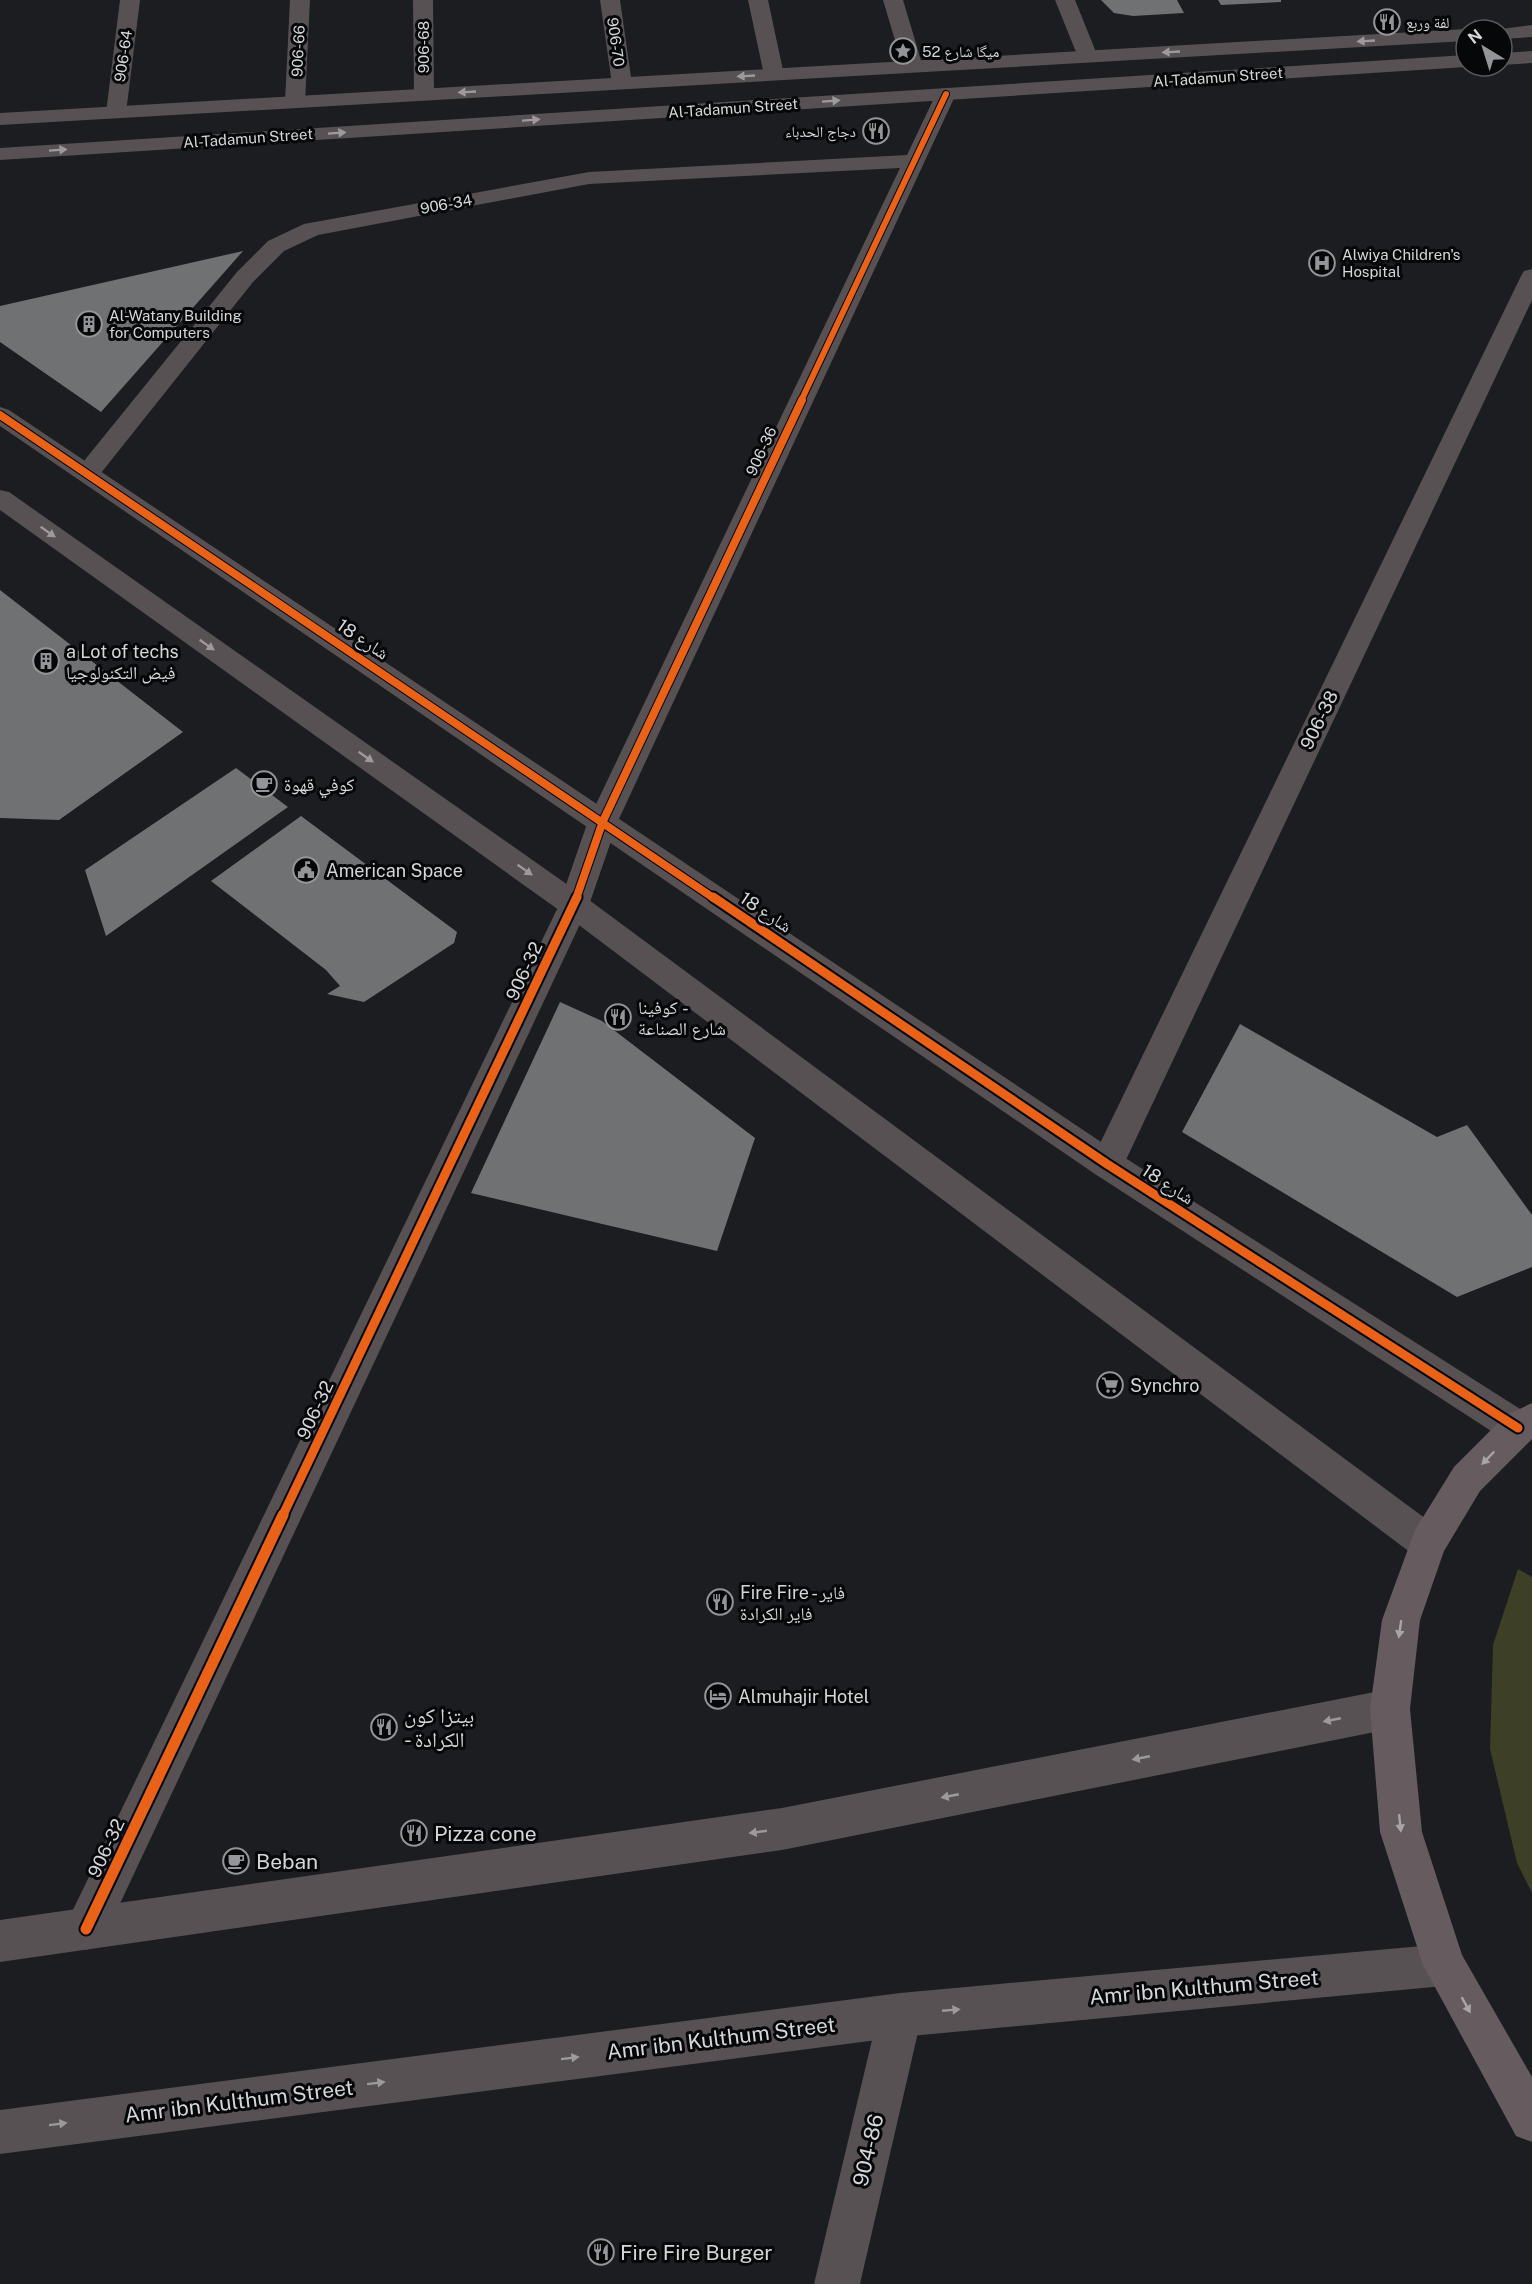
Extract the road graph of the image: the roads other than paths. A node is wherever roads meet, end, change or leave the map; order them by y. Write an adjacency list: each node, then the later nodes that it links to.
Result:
1 (130, 0): 21 (street, 906-64)
2 (300, 0): 20 (street, 906-66)
3 (423, 0): 19 (street, 906-68)
4 (610, 0): 17 (street, 906-70)
5 (758, 0): 16 (street)
6 (893, 0): 15 (street)
7 (1065, 0): 11 (street)
8 (1532, 31): 9 (street)
9 (1514, 32)
10 (1454, 36): 11 (street, Al-Tadamun Street, one-way to 11)
11 (1088, 57): 15 (street, Al-Tadamun Street)
12 (1532, 57): 13 (street)
13 (1514, 58)
14 (1454, 63): 18 (street, Al-Tadamun Street)
15 (913, 67): 16 (street, Al-Tadamun Street)
16 (774, 75): 17 (street, Al-Tadamun Street, one-way to 17)
17 (622, 84): 19 (street, Al-Tadamun Street, one-way to 19)
18 (946, 94): 23 (street, Al-Tadamun Street, one-way to 18); 24 (street, 906-36)
19 (424, 95): 20 (street, Al-Tadamun Street)
20 (295, 102): 21 (street, Al-Tadamun Street)
21 (116, 112): 22 (street, Al-Tadamun Street)
22 (0, 119)
23 (0, 154)
24 (914, 161): 27 (street, 906-34); 29 (street, 906-36)
25 (1532, 276): 31 (street, 906-38)
26 (0, 415): 27 (street, شارع 18)
27 (88, 472): 29 (street, شارع 18)
28 (0, 498): 30 (street, one-way to 30)
29 (603, 821): 30 (street, 906-36); 31 (street, شارع 18)
30 (574, 905): 33 (street); 35 (street, 906-32)
31 (1107, 1164): 32 (street, شارع 18)
32 (1525, 1424): 33 (main road, one-way to 33)
33 (1428, 1543): 34 (main road, one-way to 34)
34 (1390, 1709): 35 (street, one-way to 35); 37 (main road, one-way to 37)
35 (86, 1929): 36 (street)
36 (0, 1941)
37 (1444, 1965): 38 (street, Amr ibn Kulthum Street, one-way to 37); 39 (main road, one-way to 39)
38 (900, 2015): 40 (street, Amr ibn Kulthum Street, one-way to 38); 41 (street, 904-86)
39 (1532, 2120)
40 (0, 2132)
41 (837, 2284)

